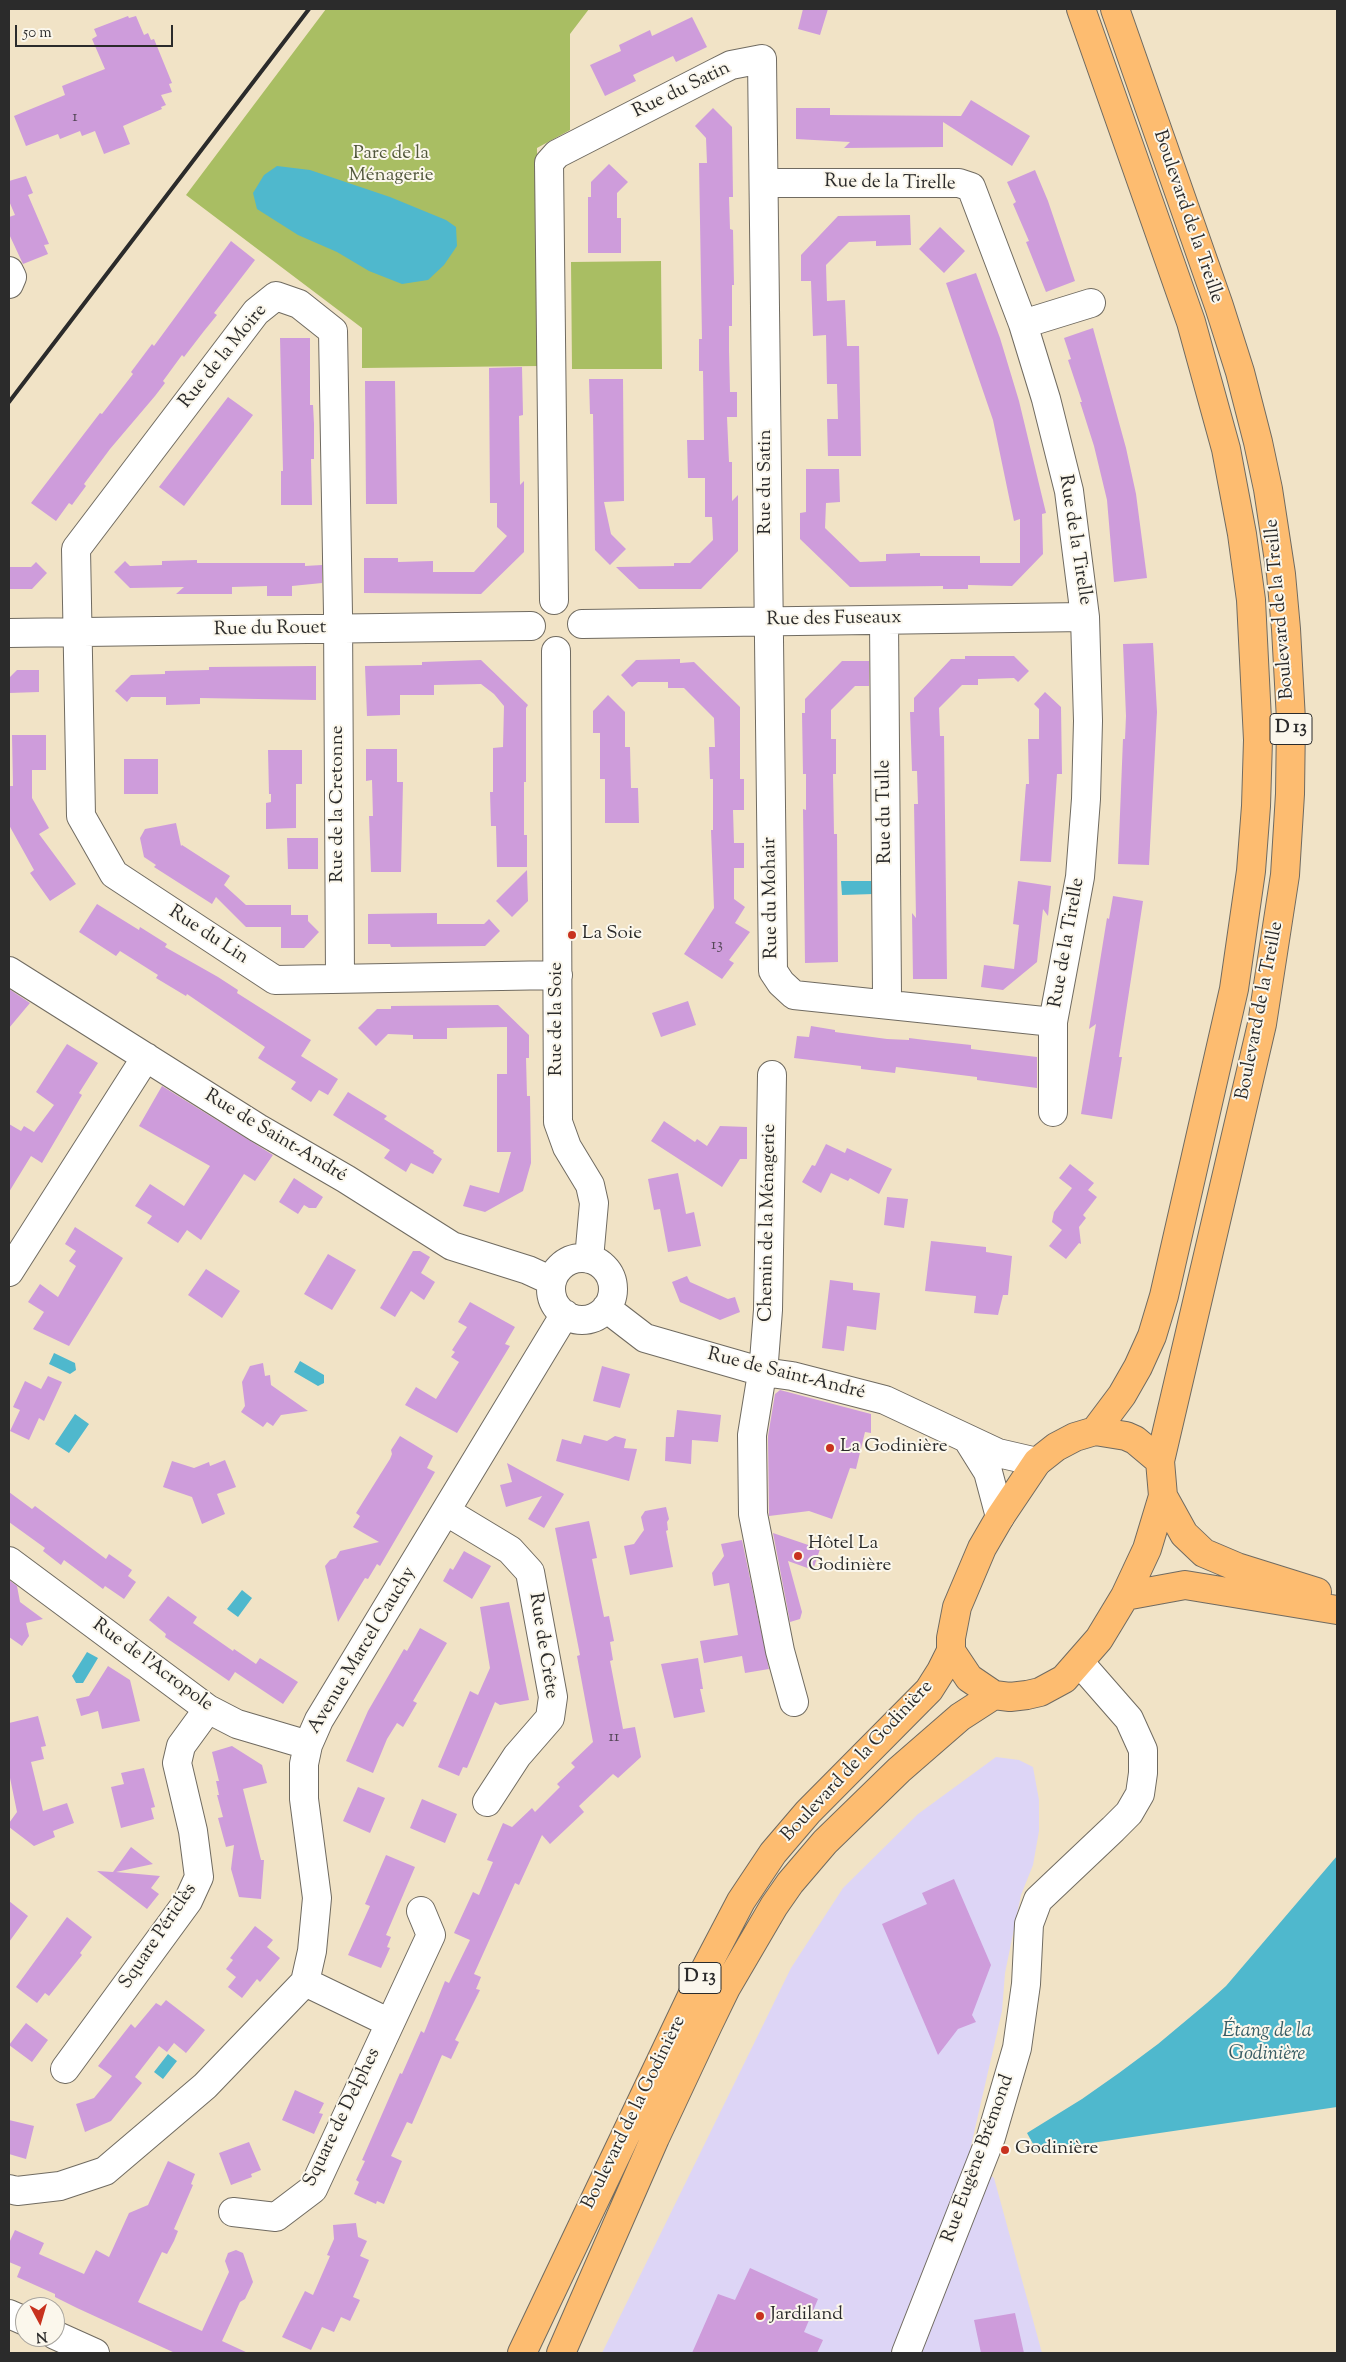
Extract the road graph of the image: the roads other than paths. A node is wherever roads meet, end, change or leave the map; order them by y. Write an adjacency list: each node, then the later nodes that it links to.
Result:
1 (1082, 9): 32 (main road, Boulevard de la Treille / D 13)
2 (1116, 9): 34 (main road, Boulevard de la Treille / D 13)
3 (765, 183): 7 (street, Rue de la Tirelle); 8 (street, Rue du Satin); 11 (street, Rue du Satin)
4 (9, 270): 5 (street)
5 (9, 284)
6 (1091, 303): 7 (street)
7 (1023, 324): 9 (street, Rue de la Tirelle)
8 (554, 600): 12 (street); 13 (street)
9 (1086, 617): 10 (street, Rue des Fuseaux); 22 (street, Rue de la Tirelle)
10 (884, 620): 11 (street, Rue des Fuseaux); 21 (street, Rue du Tulle)
11 (767, 621): 12 (street, Rue des Fuseaux); 21 (street, Rue du Mohair)
12 (582, 624): 17 (street)
13 (531, 626): 14 (street, Rue du Rouet); 17 (street)
14 (338, 629): 16 (street, Rue du Rouet); 16 (street, Rue de la Moire); 20 (street, Rue de la Cretonne)
15 (9, 633): 16 (street, Rue du Rouet)
16 (78, 633): 20 (street, Rue du Lin)
17 (556, 650): 19 (street, Rue de la Soie)
18 (9, 971): 23 (street, Rue de Saint-André)
19 (558, 975): 20 (street, Rue du Lin); 26 (street, Rue de la Soie)
20 (340, 979)
21 (886, 1004): 22 (street, Rue du Mohair)
22 (1053, 1022): 25 (street, Rue de la Tirelle)
23 (146, 1057): 27 (street); 28 (street, Rue de Saint-André)
24 (772, 1074): 31 (street, Chemin de la Ménagerie)
25 (1053, 1112)
26 (589, 1258): 28 (street); 29 (street)
27 (9, 1272)
28 (552, 1281): 30 (street)
29 (606, 1308): 30 (street); 31 (street, Rue de Saint-André)
30 (565, 1314): 37 (street, Avenue Marcel Cauchy)
31 (763, 1372): 33 (street, Rue de Saint-André); 46 (street, Chemin de la Ménagerie)
32 (1095, 1431): 34 (main road); 35 (main road)
33 (968, 1440): 35 (street, Rue de Saint-André); 38 (street)
34 (1160, 1461): 36 (main road, Boulevard de la Treille)
35 (1036, 1462): 38 (main road)
36 (1163, 1496): 40 (main road); 41 (main road)
37 (448, 1512): 48 (street, Avenue Marcel Cauchy); 49 (street, Rue de Crête)
38 (1000, 1516): 43 (main road)
39 (9, 1561): 47 (street, Rue de l’Acropole)
40 (1126, 1596): 42 (main road); 44 (main road)
41 (1337, 1599)
42 (1337, 1610)
43 (951, 1651): 45 (main road); 58 (main road, Boulevard de la Godinière / D 13)
44 (1080, 1664): 45 (main road); 60 (street, Rue Eugène Brémond)
45 (994, 1694): 59 (main road, Boulevard de la Godinière / D 13)
46 (794, 1702)
47 (208, 1709): 48 (street, Rue de l’Acropole); 53 (street, Square Périclès)
48 (308, 1745): 51 (street, Avenue Marcel Cauchy)
49 (487, 1802)
50 (422, 1911): 52 (street, Square de Delphes)
51 (305, 1982): 52 (street); 54 (street)
52 (390, 2023): 55 (street, Square de Delphes)
53 (66, 2069)
54 (9, 2190)
55 (233, 2212)
56 (65, 2340): 57 (street)
57 (95, 2353)
58 (522, 2353)
59 (561, 2353)
60 (906, 2353)

